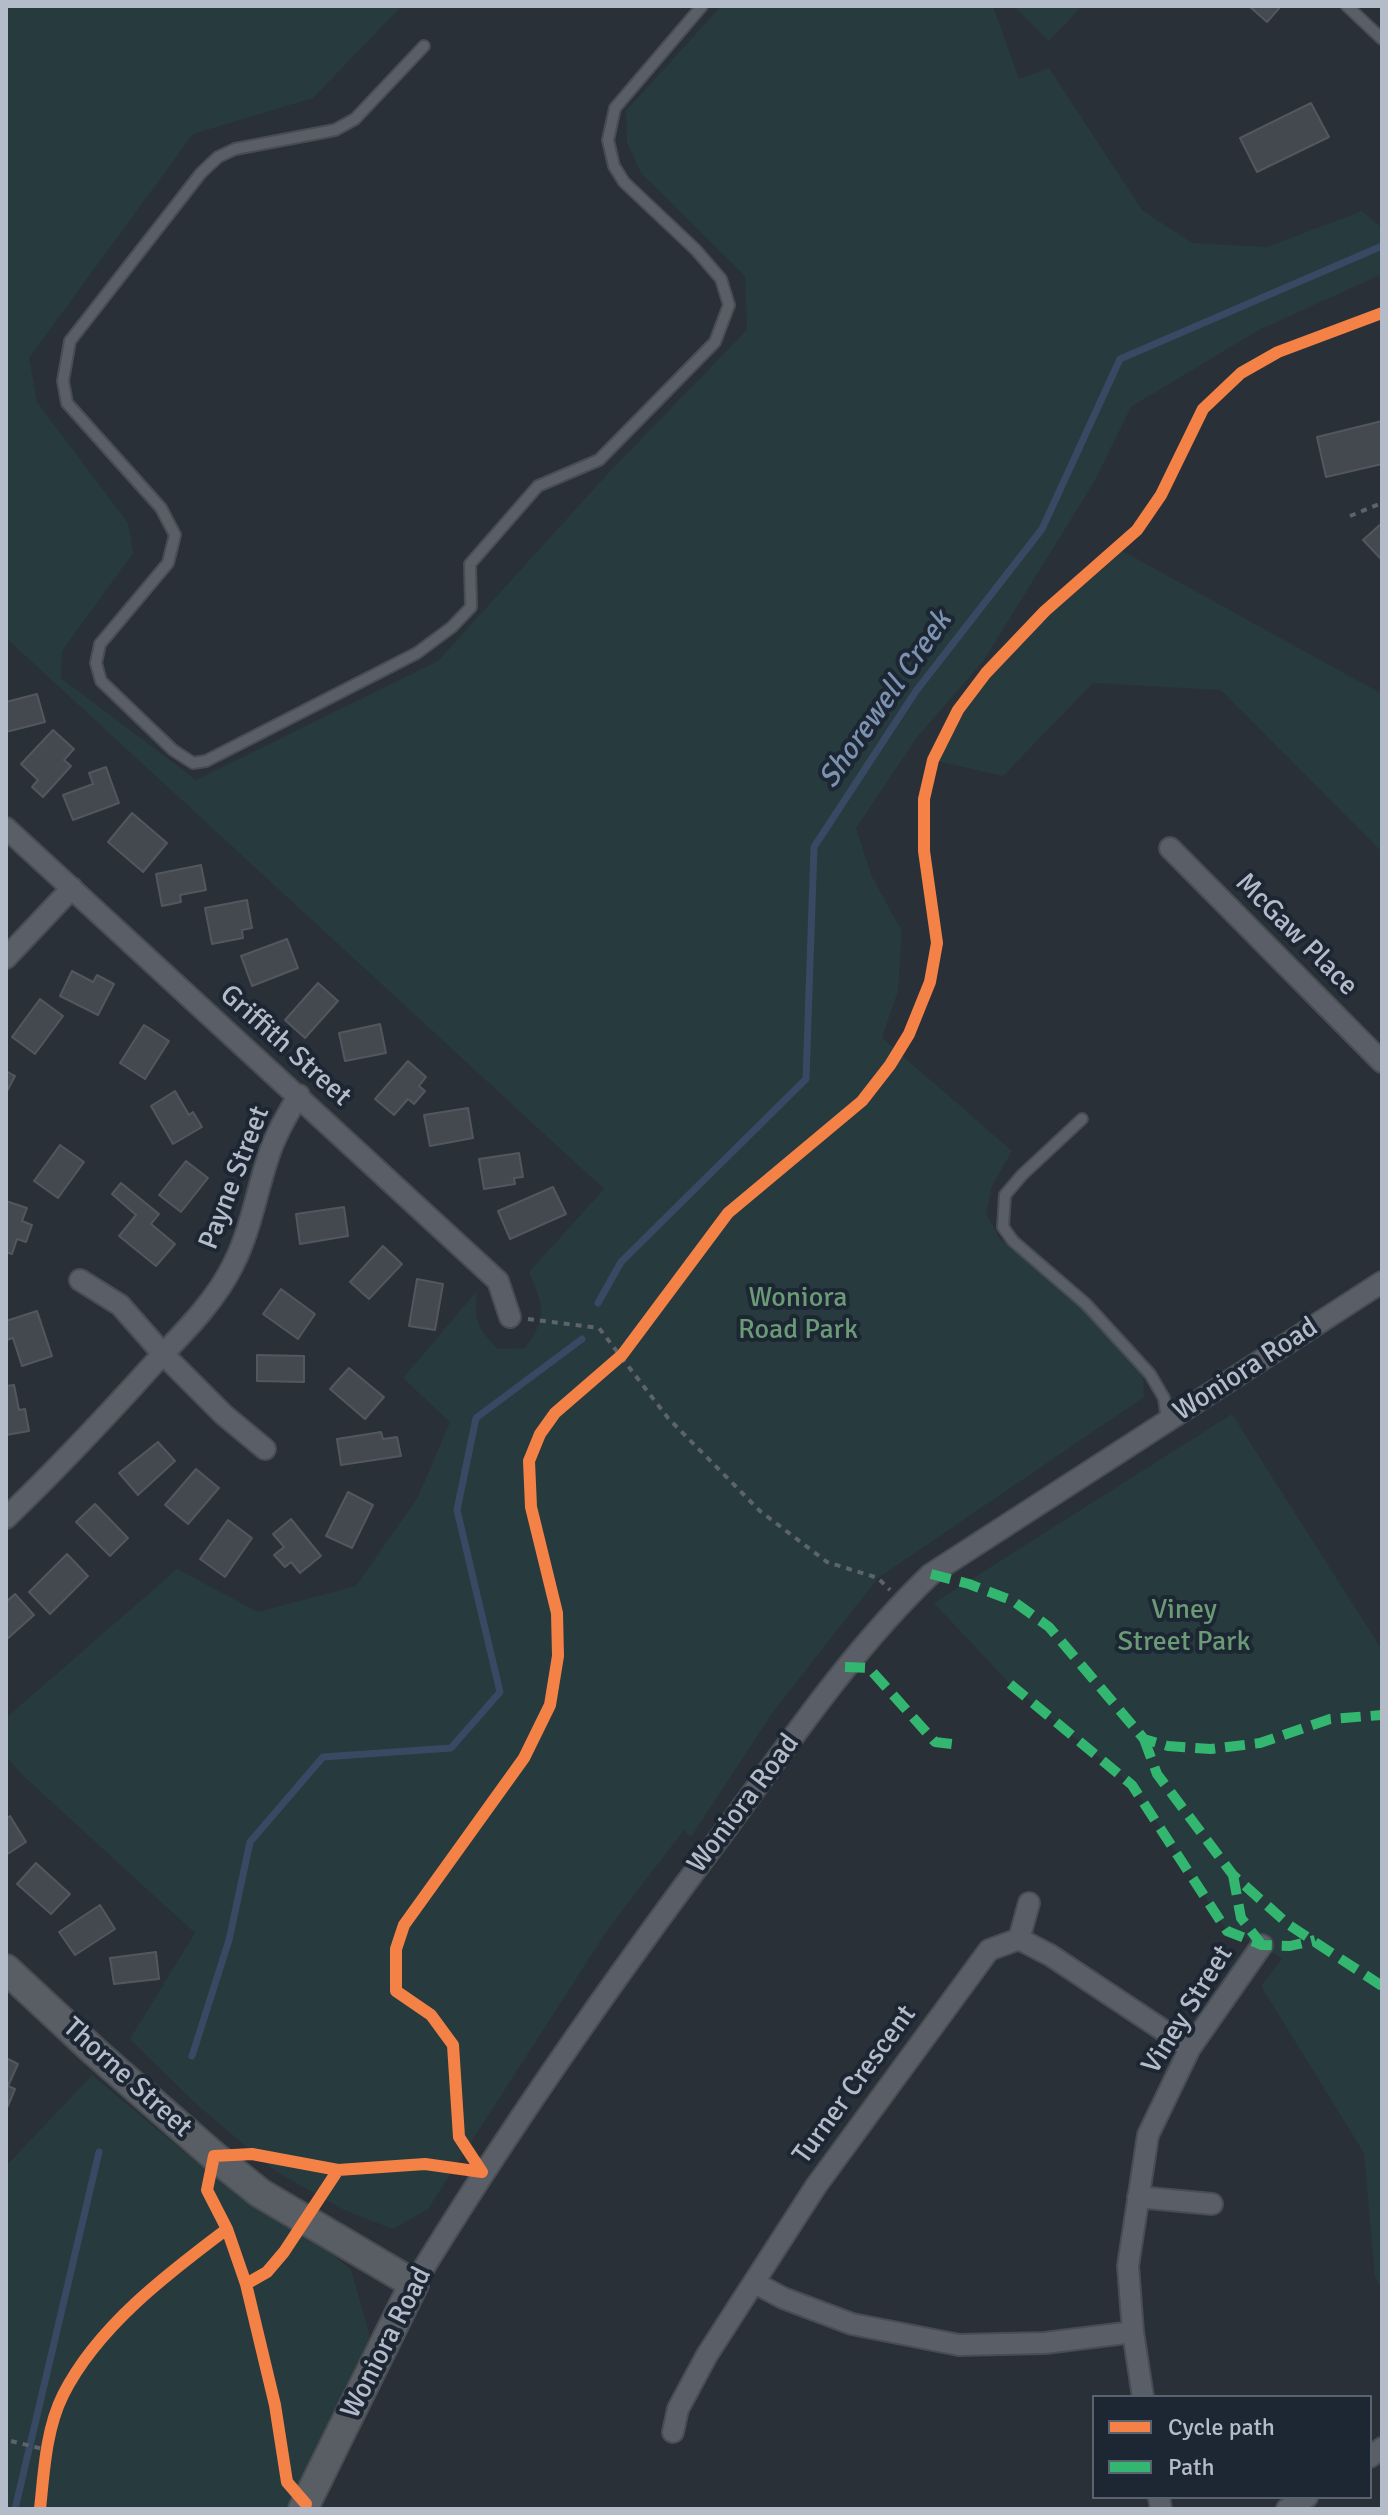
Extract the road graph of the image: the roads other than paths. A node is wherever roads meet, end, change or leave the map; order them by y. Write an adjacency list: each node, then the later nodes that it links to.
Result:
1 (702, 6): 4 (lane)
2 (1347, 6): 3 (lane)
3 (1382, 39)
4 (424, 46)
5 (6, 828): 7 (street, Griffith Street)
6 (1170, 848): 9 (street, McGaw Place)
7 (72, 888): 8 (street); 10 (street, Griffith Street)
8 (6, 958)
9 (1382, 1062)
10 (299, 1095): 14 (street, Griffith Street); 15 (street, Payne Street)
11 (1082, 1119): 16 (lane)
12 (80, 1280): 15 (street)
13 (1382, 1282): 16 (street, Woniora Road)
14 (510, 1317)
15 (163, 1354): 17 (street); 18 (street, Payne Street)
16 (1167, 1420): 27 (street, Woniora Road)
17 (265, 1449)
18 (6, 1518)
19 (1029, 1903): 20 (street)
20 (1019, 1939): 23 (street); 26 (street, Turner Crescent)
21 (1262, 1945): 23 (street, Viney Street)
22 (6, 1969): 27 (street, Thorne Street)
23 (1190, 2048): 24 (street, Viney Street)
24 (1138, 2197): 25 (street); 28 (street, Viney Street)
25 (1212, 2204)
26 (755, 2283): 28 (street); 30 (street, Turner Crescent)
27 (414, 2284): 31 (street, Woniora Road)
28 (1133, 2332): 29 (street, Viney Street)
29 (1143, 2395)
30 (673, 2432)
31 (303, 2509)

